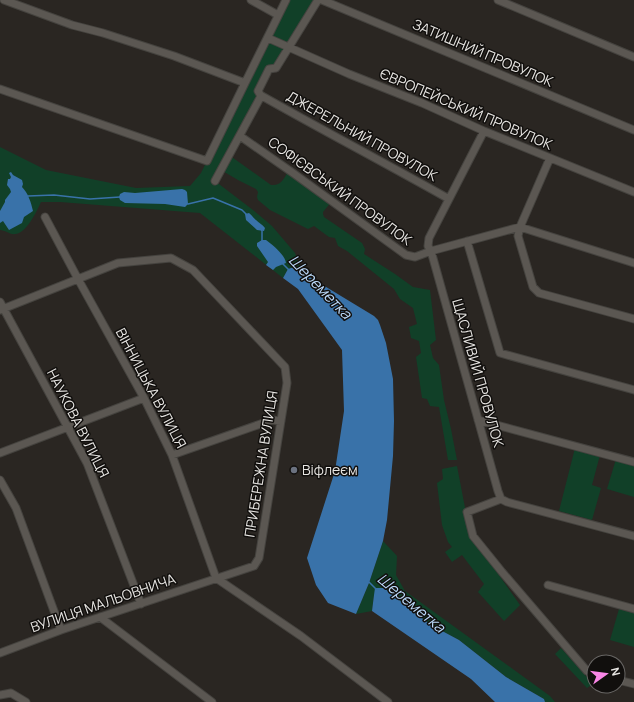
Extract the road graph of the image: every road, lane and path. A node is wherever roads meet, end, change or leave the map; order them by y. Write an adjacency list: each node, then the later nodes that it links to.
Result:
1 (4, 0): 11 (street)
2 (251, 0): 7 (street)
3 (286, 0): 7 (street)
4 (318, 0): 9 (street)
5 (322, 0): 14 (street, ЗАТИШНИЙ ПРОВУЛОК)
6 (498, 0): 10 (street)
7 (278, 15): 8 (street)
8 (268, 38): 9 (street, ЄВРОПЕЙСЬКИЙ ПРОВУЛОК); 11 (street)
9 (289, 47): 15 (street, ЄВРОПЕЙСЬКИЙ ПРОВУЛОК); 16 (street)
10 (634, 57)
11 (244, 83): 12 (street)
12 (0, 88)
13 (262, 96): 20 (street, ДЖЕРЕЛЬНИЙ ПРОВУЛОК)
14 (634, 130)
15 (484, 131): 17 (street, ЄВРОПЕЙСЬКИЙ ПРОВУЛОК); 20 (street, ЩАСЛИВИЙ ПРОВУЛОК)
16 (240, 136): 18 (street); 24 (street, СОФІЄВСЬКИЙ ПРОВУЛОК)
17 (550, 158): 19 (street, ЄВРОПЕЙСЬКИЙ ПРОВУЛОК); 22 (street)
18 (215, 181)
19 (634, 192)
20 (449, 199): 24 (street, ЩАСЛИВИЙ ПРОВУЛОК)
21 (45, 217): 26 (street, ВІННИЦЬКА ВУЛИЦЯ)
22 (520, 227): 23 (street, СОФІЄВСЬКИЙ ПРОВУЛОК); 25 (street); 28 (street)
23 (467, 241): 24 (street, СОФІЄВСЬКИЙ ПРОВУЛОК); 29 (street)
24 (431, 251): 31 (street, ЩАСЛИВИЙ ПРОВУЛОК)
25 (634, 263)
26 (78, 279): 27 (street, ПРИБЕРЕЖНА ВУЛИЦЯ); 30 (street, ВІННИЦЬКА ВУЛИЦЯ); 32 (street, ПРИБЕРЕЖНА ВУЛИЦЯ)
27 (1, 307): 33 (street, НАУКОВА ВУЛИЦЯ)
28 (634, 318)
29 (634, 390)
30 (144, 398): 33 (street); 35 (street, ВІННИЦЬКА ВУЛИЦЯ)
31 (478, 420): 36 (street); 38 (street, ЩАСЛИВИЙ ПРОВУЛОК)
32 (281, 421): 35 (street); 40 (street, ПРИБЕРЕЖНА ВУЛИЦЯ)
33 (67, 428): 34 (street); 42 (street, НАУКОВА ВУЛИЦЯ)
34 (0, 453)
35 (172, 455): 40 (street, ВІННИЦЬКА ВУЛИЦЯ)
36 (634, 462)
37 (0, 480): 45 (street)
38 (501, 498): 39 (street); 47 (street)
39 (634, 536)
40 (216, 578): 42 (street, ВУЛИЦЯ МАЛЬОВНИЧА); 51 (street)
41 (548, 585): 43 (street)
42 (141, 604): 44 (street, ВУЛИЦЯ МАЛЬОВНИЧА)
43 (634, 609)
44 (100, 617): 45 (street, ВУЛИЦЯ МАЛЬОВНИЧА); 50 (street)
45 (61, 630): 46 (street, ВУЛИЦЯ МАЛЬОВНИЧА)
46 (0, 653)
47 (586, 670)
48 (0, 695): 49 (street)
49 (26, 702)
50 (212, 702)
51 (388, 702)

